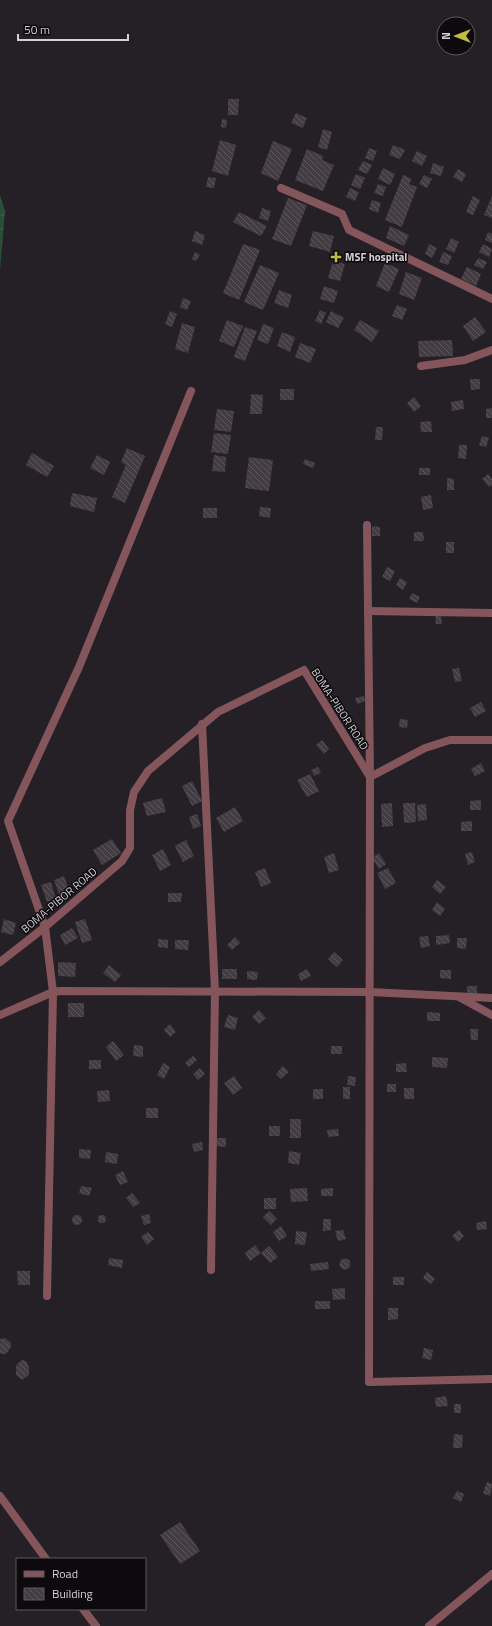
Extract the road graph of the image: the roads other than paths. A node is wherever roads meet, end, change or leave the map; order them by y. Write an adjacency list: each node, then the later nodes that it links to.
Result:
1 (281, 188): 2 (street)
2 (492, 299)
3 (492, 350): 4 (street)
4 (421, 366)
5 (191, 391): 12 (street)
6 (367, 525): 7 (street)
7 (368, 611): 8 (street); 11 (street)
8 (492, 613)
9 (202, 724): 11 (street, BOMA-PIBOR ROAD); 12 (street, BOMA-PIBOR ROAD); 14 (street)
10 (492, 740): 11 (street)
11 (370, 777): 16 (street)
12 (45, 927): 13 (street, BOMA-PIBOR ROAD); 15 (street)
13 (0, 962)
14 (215, 991): 15 (street); 16 (street); 21 (street)
15 (53, 992): 19 (street); 22 (street)
16 (370, 992): 17 (street); 23 (street)
17 (458, 996): 18 (street); 20 (street)
18 (492, 998)
19 (0, 1015)
20 (492, 1015)
21 (211, 1270)
22 (47, 1296)
23 (492, 1379)
24 (0, 1496): 25 (street)
25 (45, 1558)
26 (492, 1574): 29 (street)
27 (84, 1610): 28 (street)
28 (96, 1626)
29 (429, 1626)

